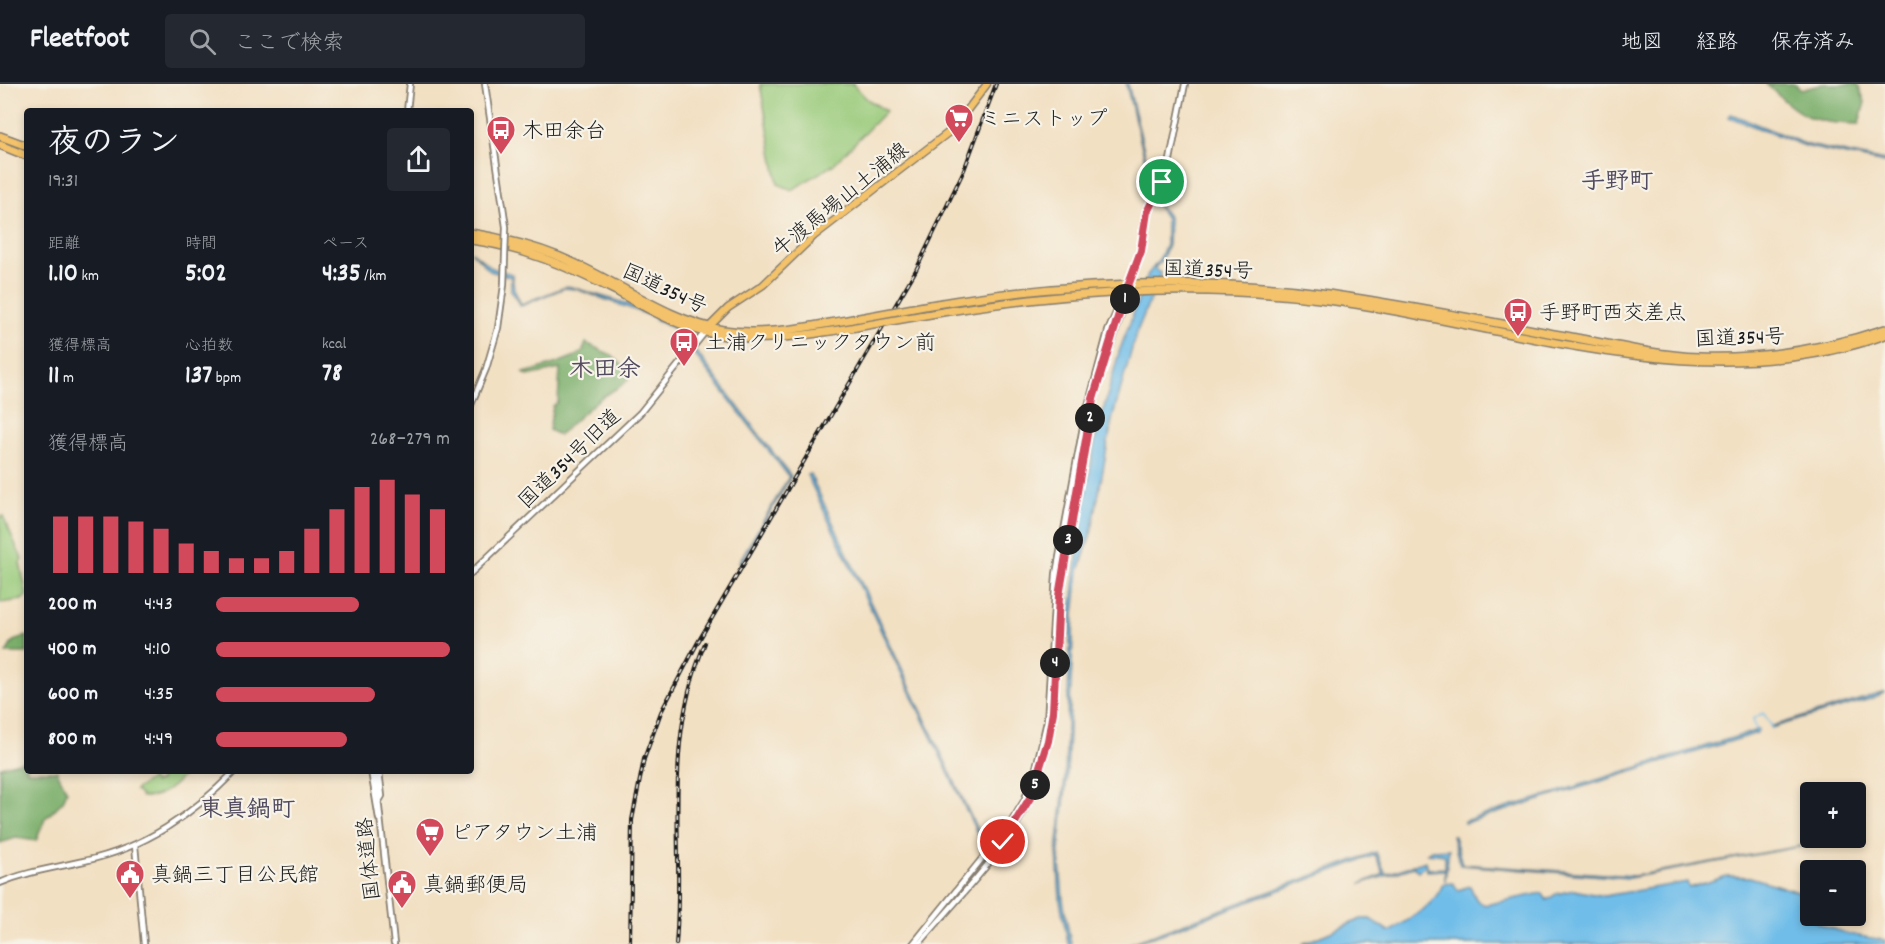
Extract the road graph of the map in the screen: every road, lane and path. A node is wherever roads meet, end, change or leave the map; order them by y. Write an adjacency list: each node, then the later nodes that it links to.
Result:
1 (410, 84): 5 (street)
2 (485, 84): 21 (street, bridge)
3 (987, 84): 18 (main road, 牛渡馬場山土浦線)
4 (1185, 84): 17 (street)
5 (407, 108)
6 (0, 136): 9 (highway)
7 (0, 141): 10 (highway)
8 (0, 146): 12 (highway)
9 (24, 147)
10 (24, 147)
11 (0, 150): 13 (highway)
12 (24, 157)
13 (24, 157)
14 (474, 234): 18 (highway, 国道354号)
15 (474, 241): 18 (highway, 国道354号)
16 (1158, 287): 17 (highway, 国道354号); 19 (highway, 国道354号); 20 (highway, 国道354号)
17 (1128, 288): 18 (highway, 国道354号, bridge); 18 (highway, 国道354号, bridge); 31 (street); 32 (street)
18 (707, 329): 22 (street, 国道354号旧道)
19 (1885, 329)
20 (1885, 335)
21 (474, 398)
22 (474, 570)
23 (232, 774): 27 (street)
24 (375, 774): 26 (street)
25 (376, 774): 26 (street, 国体道路)
26 (381, 825): 30 (street, 国体道路)
27 (135, 845): 28 (street); 29 (street)
28 (0, 883)
29 (144, 944)
30 (394, 944)
31 (913, 944)
32 (919, 944)

